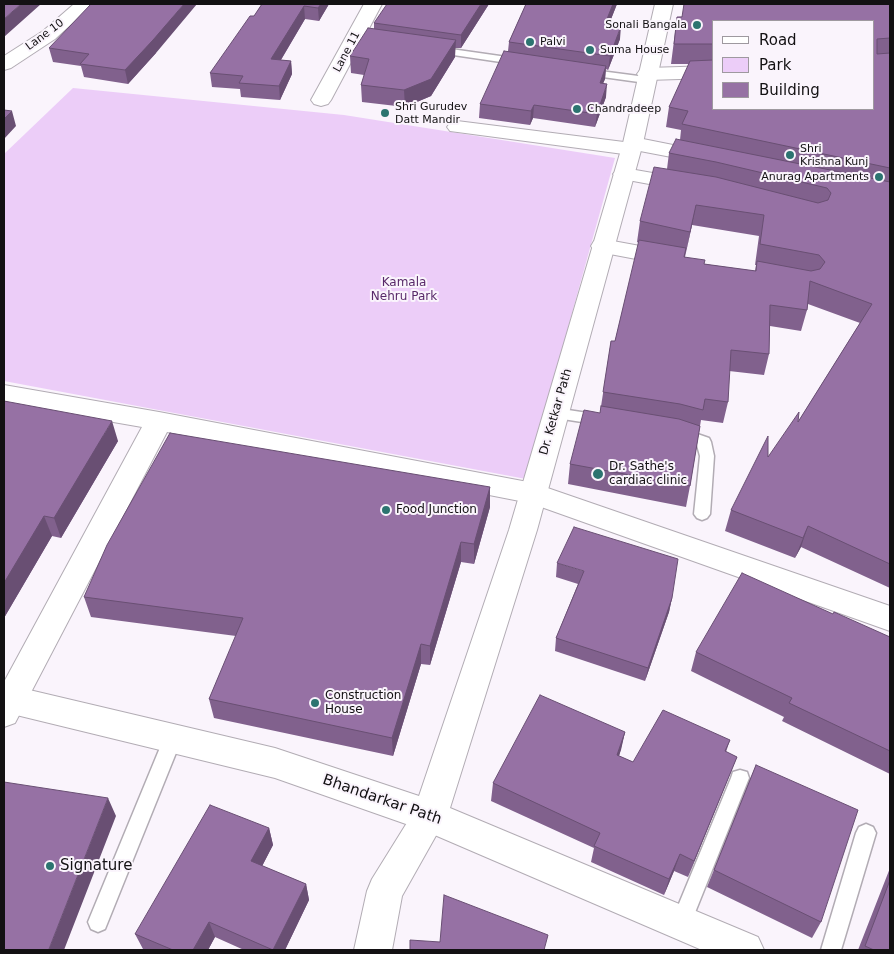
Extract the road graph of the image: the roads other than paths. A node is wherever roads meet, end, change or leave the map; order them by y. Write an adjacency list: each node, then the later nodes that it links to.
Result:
1 (84, 4): 5 (street, Lane 10)
2 (373, 4): 10 (street, Lane 11)
3 (664, 4): 9 (street, Dr. Ketkar Path)
4 (422, 48): 6 (lane)
5 (4, 64)
6 (529, 64)
7 (578, 70): 9 (lane)
8 (712, 72): 9 (street)
9 (646, 77): 12 (street, Dr. Ketkar Path)
10 (322, 100)
11 (457, 127): 12 (street)
12 (632, 146): 13 (street); 14 (street, Dr. Ketkar Path)
13 (728, 162)
14 (624, 174): 15 (street); 16 (street, Dr. Ketkar Path)
15 (702, 188)
16 (602, 246): 17 (street); 19 (street, Dr. Ketkar Path)
17 (689, 262)
18 (4, 394): 20 (street)
19 (555, 413): 21 (lane); 23 (street, Dr. Ketkar Path)
20 (159, 421): 23 (street); 26 (street)
21 (620, 423)
22 (666, 430): 24 (lane)
23 (533, 493): 25 (street); 29 (street, Dr. Ketkar Path)
24 (702, 514)
25 (890, 619)
26 (6, 703): 27 (street, Bhandarkar Path)
27 (173, 738): 29 (street, Bhandarkar Path); 31 (lane)
28 (740, 778): 32 (lane)
29 (430, 816): 32 (street, Bhandarkar Path); 33 (street, Dr. Ketkar Path)
30 (866, 833): 35 (lane)
31 (98, 922)
32 (681, 923): 34 (street, Bhandarkar Path)
33 (373, 950)
34 (745, 950)
35 (831, 950)

